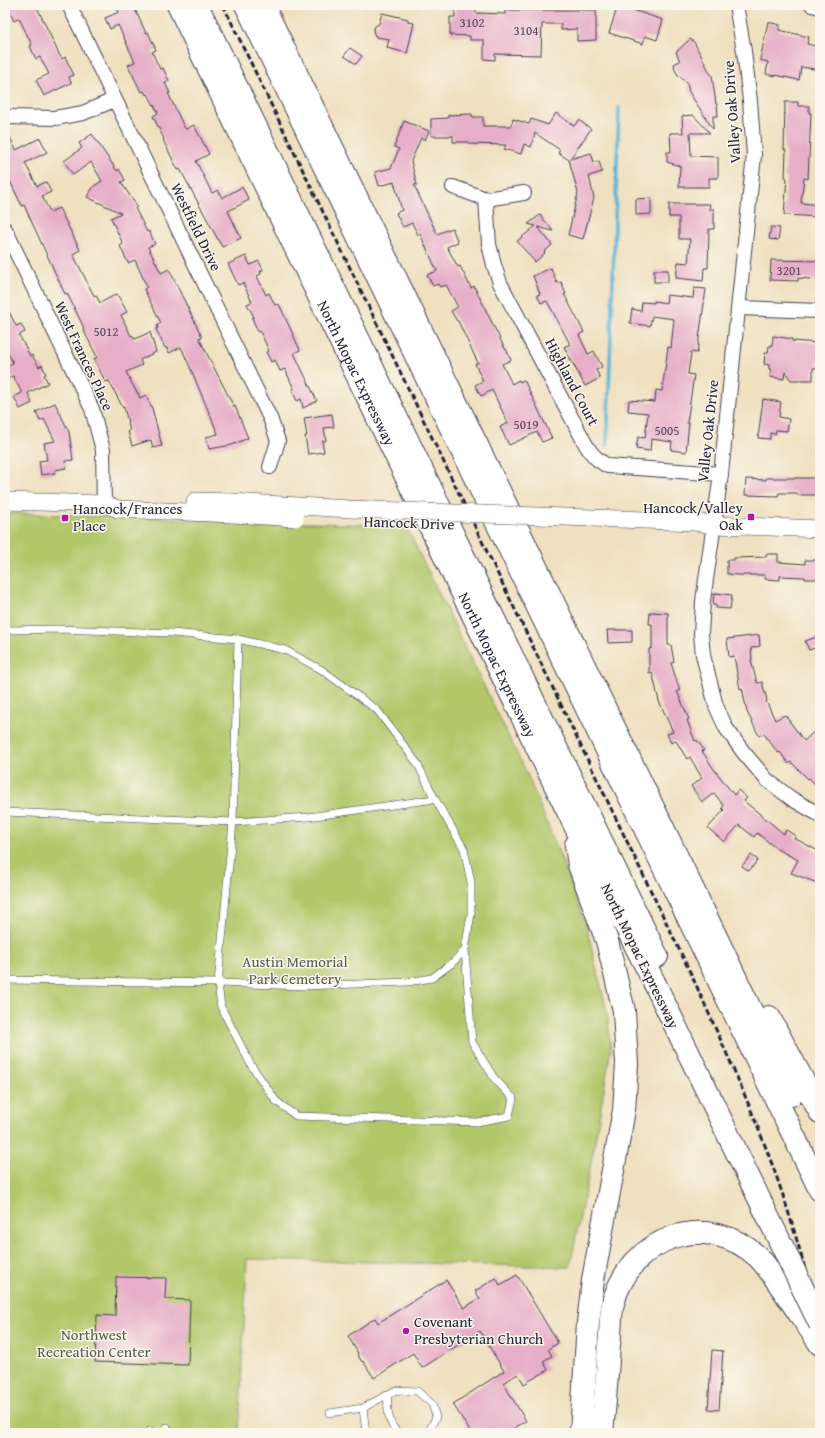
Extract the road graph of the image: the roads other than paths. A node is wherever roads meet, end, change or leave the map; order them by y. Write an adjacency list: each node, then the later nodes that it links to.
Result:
1 (69, 5): 9 (street, Westfield Drive)
2 (178, 5): 28 (highway, North Mopac Expressway)
3 (197, 5): 32 (highway)
4 (246, 5): 37 (highway)
5 (263, 5): 30 (highway)
6 (736, 5): 15 (street, Valley Oak Drive)
7 (812, 5): 8 (street)
8 (820, 7)
9 (114, 100): 10 (street); 17 (street, Westfield Drive)
10 (5, 117)
11 (453, 187): 13 (street)
12 (524, 193): 13 (street)
13 (486, 199): 18 (street, Highland Court)
14 (5, 229): 20 (street, West Frances Place)
15 (739, 308): 16 (street); 18 (street, Valley Oak Drive)
16 (820, 311)
17 (270, 467)
18 (721, 474): 21 (street, Valley Oak Drive)
19 (5, 501): 20 (street, Hancock Drive)
20 (104, 504): 21 (street, Hancock Drive, bridge)
21 (715, 525): 22 (street, Hancock Drive); 27 (street, Valley Oak Drive)
22 (820, 529)
23 (5, 630): 24 (lane)
24 (238, 638): 25 (lane); 29 (lane)
25 (435, 799): 29 (lane); 31 (lane)
26 (5, 812): 29 (lane)
27 (820, 815)
28 (572, 820): 32 (highway, North Mopac Expressway); 44 (highway)
29 (233, 822): 34 (lane)
30 (720, 945): 35 (highway); 36 (highway)
31 (465, 950): 34 (lane); 34 (lane)
32 (660, 978): 38 (highway); 39 (highway, North Mopac Expressway, bridge)
33 (5, 980): 34 (lane)
34 (218, 983)
35 (820, 1112)
36 (820, 1156)
37 (820, 1190)
38 (820, 1291)
39 (820, 1324)
40 (820, 1344): 48 (highway)
41 (388, 1395): 42 (lane); 46 (lane); 47 (lane)
42 (363, 1408): 43 (lane); 45 (lane)
43 (330, 1413)
44 (580, 1430)
45 (366, 1433)
46 (398, 1433)
47 (428, 1433)
48 (602, 1433)

